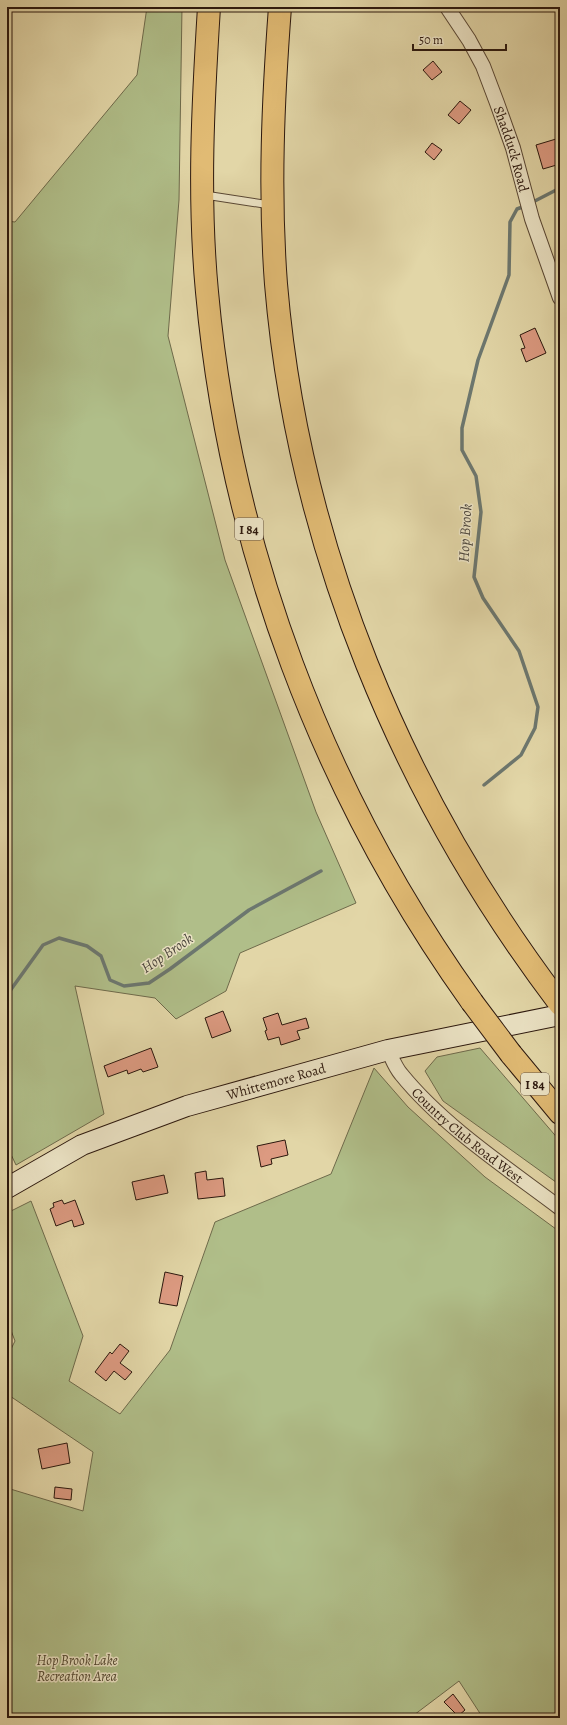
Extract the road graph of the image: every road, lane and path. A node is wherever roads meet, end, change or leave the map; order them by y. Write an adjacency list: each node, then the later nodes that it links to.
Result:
1 (209, 7): 4 (highway, I 84)
2 (280, 7): 5 (highway)
3 (447, 7): 6 (street, Shadduck Road)
4 (202, 194): 5 (lane); 10 (highway, I 84, bridge)
5 (272, 205): 7 (highway)
6 (560, 298)
7 (560, 1004)
8 (560, 1015): 9 (main road, Whittemore Road)
9 (388, 1050): 11 (main road, Whittemore Road); 12 (street, Country Club Road West)
10 (560, 1112)
11 (7, 1188)
12 (560, 1208)

